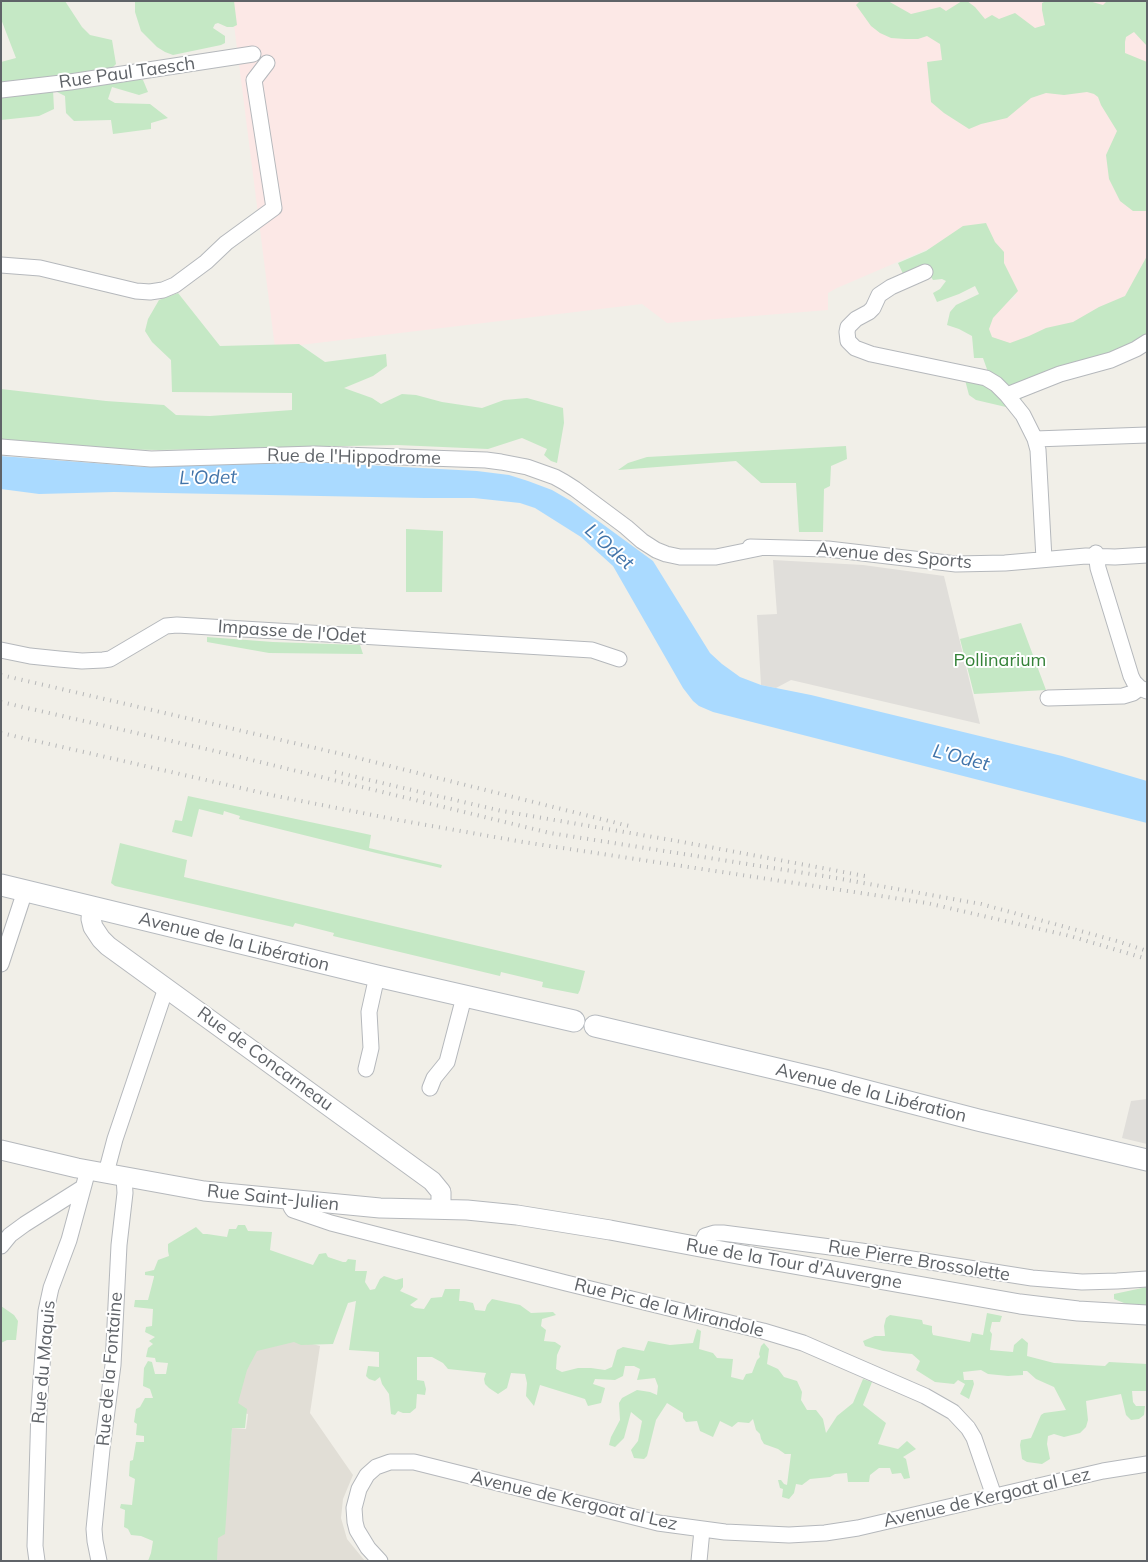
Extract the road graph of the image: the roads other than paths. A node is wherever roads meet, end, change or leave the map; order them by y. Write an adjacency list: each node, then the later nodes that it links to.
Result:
1 (253, 54): 3 (street, Rue Paul Taesch)
2 (267, 63): 4 (street)
3 (1, 90)
4 (1, 265)
5 (925, 272): 7 (street)
6 (1147, 342): 7 (street)
7 (1007, 395): 9 (street)
8 (1147, 435): 9 (street)
9 (1035, 439): 15 (street)
10 (1, 447): 11 (street, Rue de l'Hippodrome)
11 (527, 468): 15 (street, Avenue des Sports)
12 (1147, 546): 13 (street, Avenue des Sports)
13 (1093, 555): 14 (street, Avenue des Sports); 15 (street, Avenue des Sports); 18 (street)
14 (1147, 555)
15 (1044, 559)
16 (1, 650): 17 (street, Impasse de l'Odet)
17 (619, 659)
18 (1144, 690): 19 (street)
19 (1048, 698)
20 (1, 885): 21 (main road, Avenue de la Libération)
21 (25, 891): 22 (main road, Avenue de la Libération); 23 (street)
22 (92, 907): 24 (main road, Avenue de la Libération); 25 (street, Rue de Concarneau)
23 (1, 964)
24 (377, 976): 26 (main road, Avenue de la Libération); 27 (street)
25 (166, 988): 31 (street); 34 (street, Rue de Concarneau)
26 (464, 997): 28 (street); 30 (main road, Avenue de la Libération)
27 (366, 1069)
28 (430, 1088)
29 (1, 1150): 31 (street, Rue Saint-Julien)
30 (1147, 1160)
31 (115, 1178): 32 (street, Rue du Maquis); 33 (street, Rue Saint-Julien); 43 (street, Rue de la Fontaine)
32 (82, 1188): 35 (street); 42 (street, Rue du Maquis)
33 (290, 1200): 34 (street, Rue Saint-Julien); 40 (street, Rue Pic de la Mirandole)
34 (441, 1209): 36 (street, Rue de la Tour d'Auvergne)
35 (1, 1246)
36 (700, 1247): 37 (street, Rue Pierre Brossolette); 38 (street, Rue de la Tour d'Auvergne)
37 (1147, 1279)
38 (1147, 1316)
39 (1147, 1464): 40 (street, Avenue de Kergoat al Lez)
40 (994, 1496): 41 (street, Avenue de Kergoat al Lez)
41 (702, 1530): 44 (street, Avenue de Kergoat al Lez); 45 (street)
42 (37, 1561)
43 (99, 1561)
44 (380, 1561)
45 (699, 1561)

